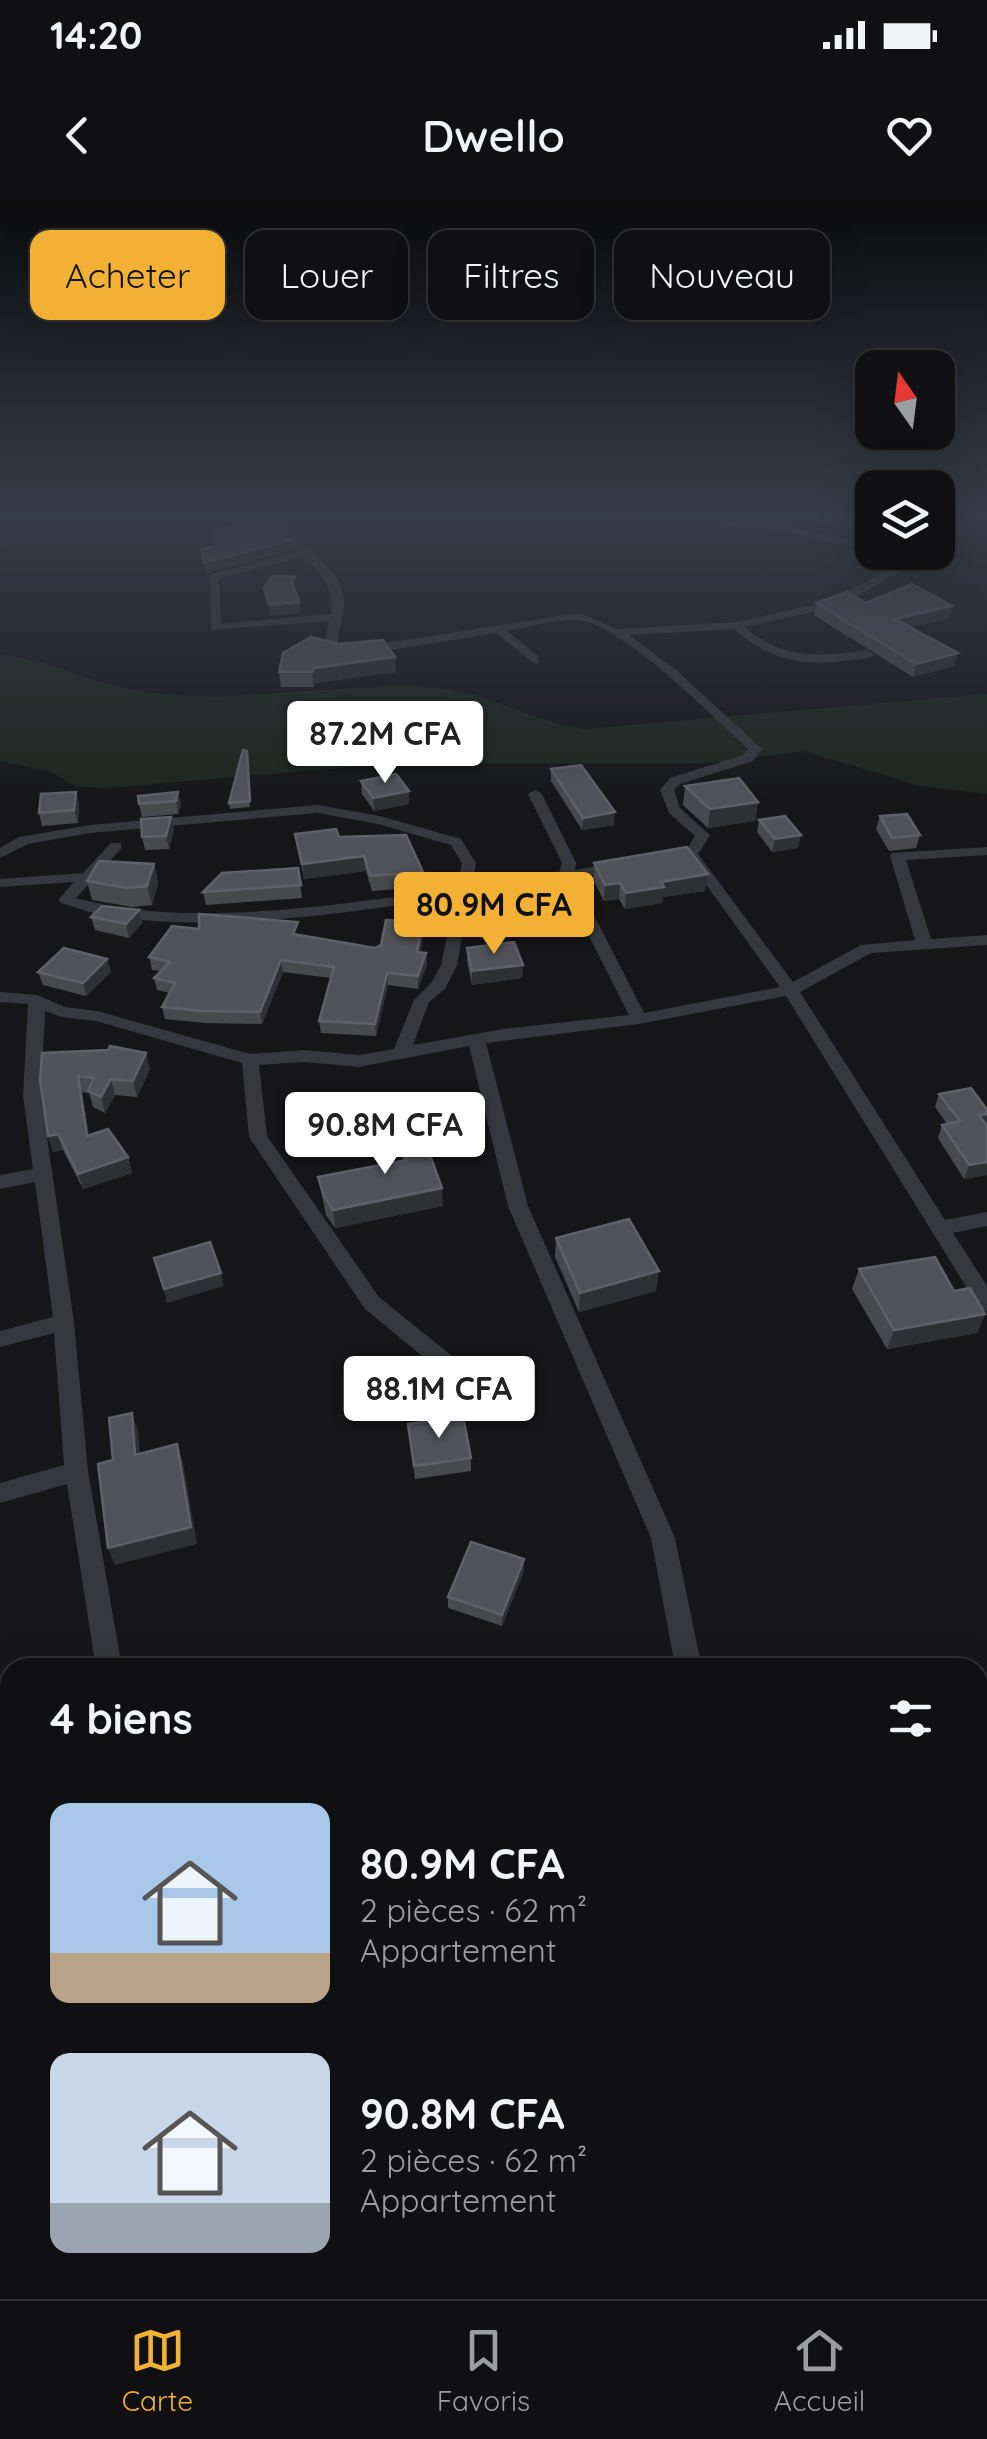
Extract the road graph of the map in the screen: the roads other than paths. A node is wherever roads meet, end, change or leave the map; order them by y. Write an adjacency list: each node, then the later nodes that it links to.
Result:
1 (214, 611): 4 (street)
2 (335, 611): 4 (street)
3 (799, 611): 5 (street)
4 (334, 617): 6 (street)
5 (733, 623): 7 (street); 8 (street)
6 (498, 629): 7 (street); 9 (street)
7 (638, 638): 14 (street)
8 (867, 654)
9 (534, 660)
10 (535, 794): 17 (street)
11 (116, 846): 18 (street)
12 (987, 851): 22 (street)
13 (0, 854): 20 (street)
14 (691, 854): 15 (street); 23 (street)
15 (674, 857)
16 (638, 863): 17 (street)
17 (566, 876): 20 (street); 26 (street)
18 (84, 877): 19 (street); 20 (street)
19 (0, 882)
20 (466, 891): 28 (street)
21 (987, 940): 22 (street)
22 (924, 943): 23 (street)
23 (791, 990): 26 (street); 33 (street)
24 (0, 997): 25 (street)
25 (37, 1000): 29 (street); 30 (street)
26 (639, 1019): 27 (street)
27 (477, 1042): 28 (street); 41 (street)
28 (400, 1054): 29 (street)
29 (250, 1060): 37 (street)
30 (43, 1174): 31 (street); 35 (street)
31 (0, 1182)
32 (987, 1220): 33 (street)
33 (938, 1229): 34 (street)
34 (987, 1303)
35 (64, 1322): 36 (street); 38 (street)
36 (0, 1338)
37 (485, 1395)
38 (76, 1472): 39 (street); 40 (street)
39 (0, 1493)
40 (107, 1658)
41 (688, 1658)

